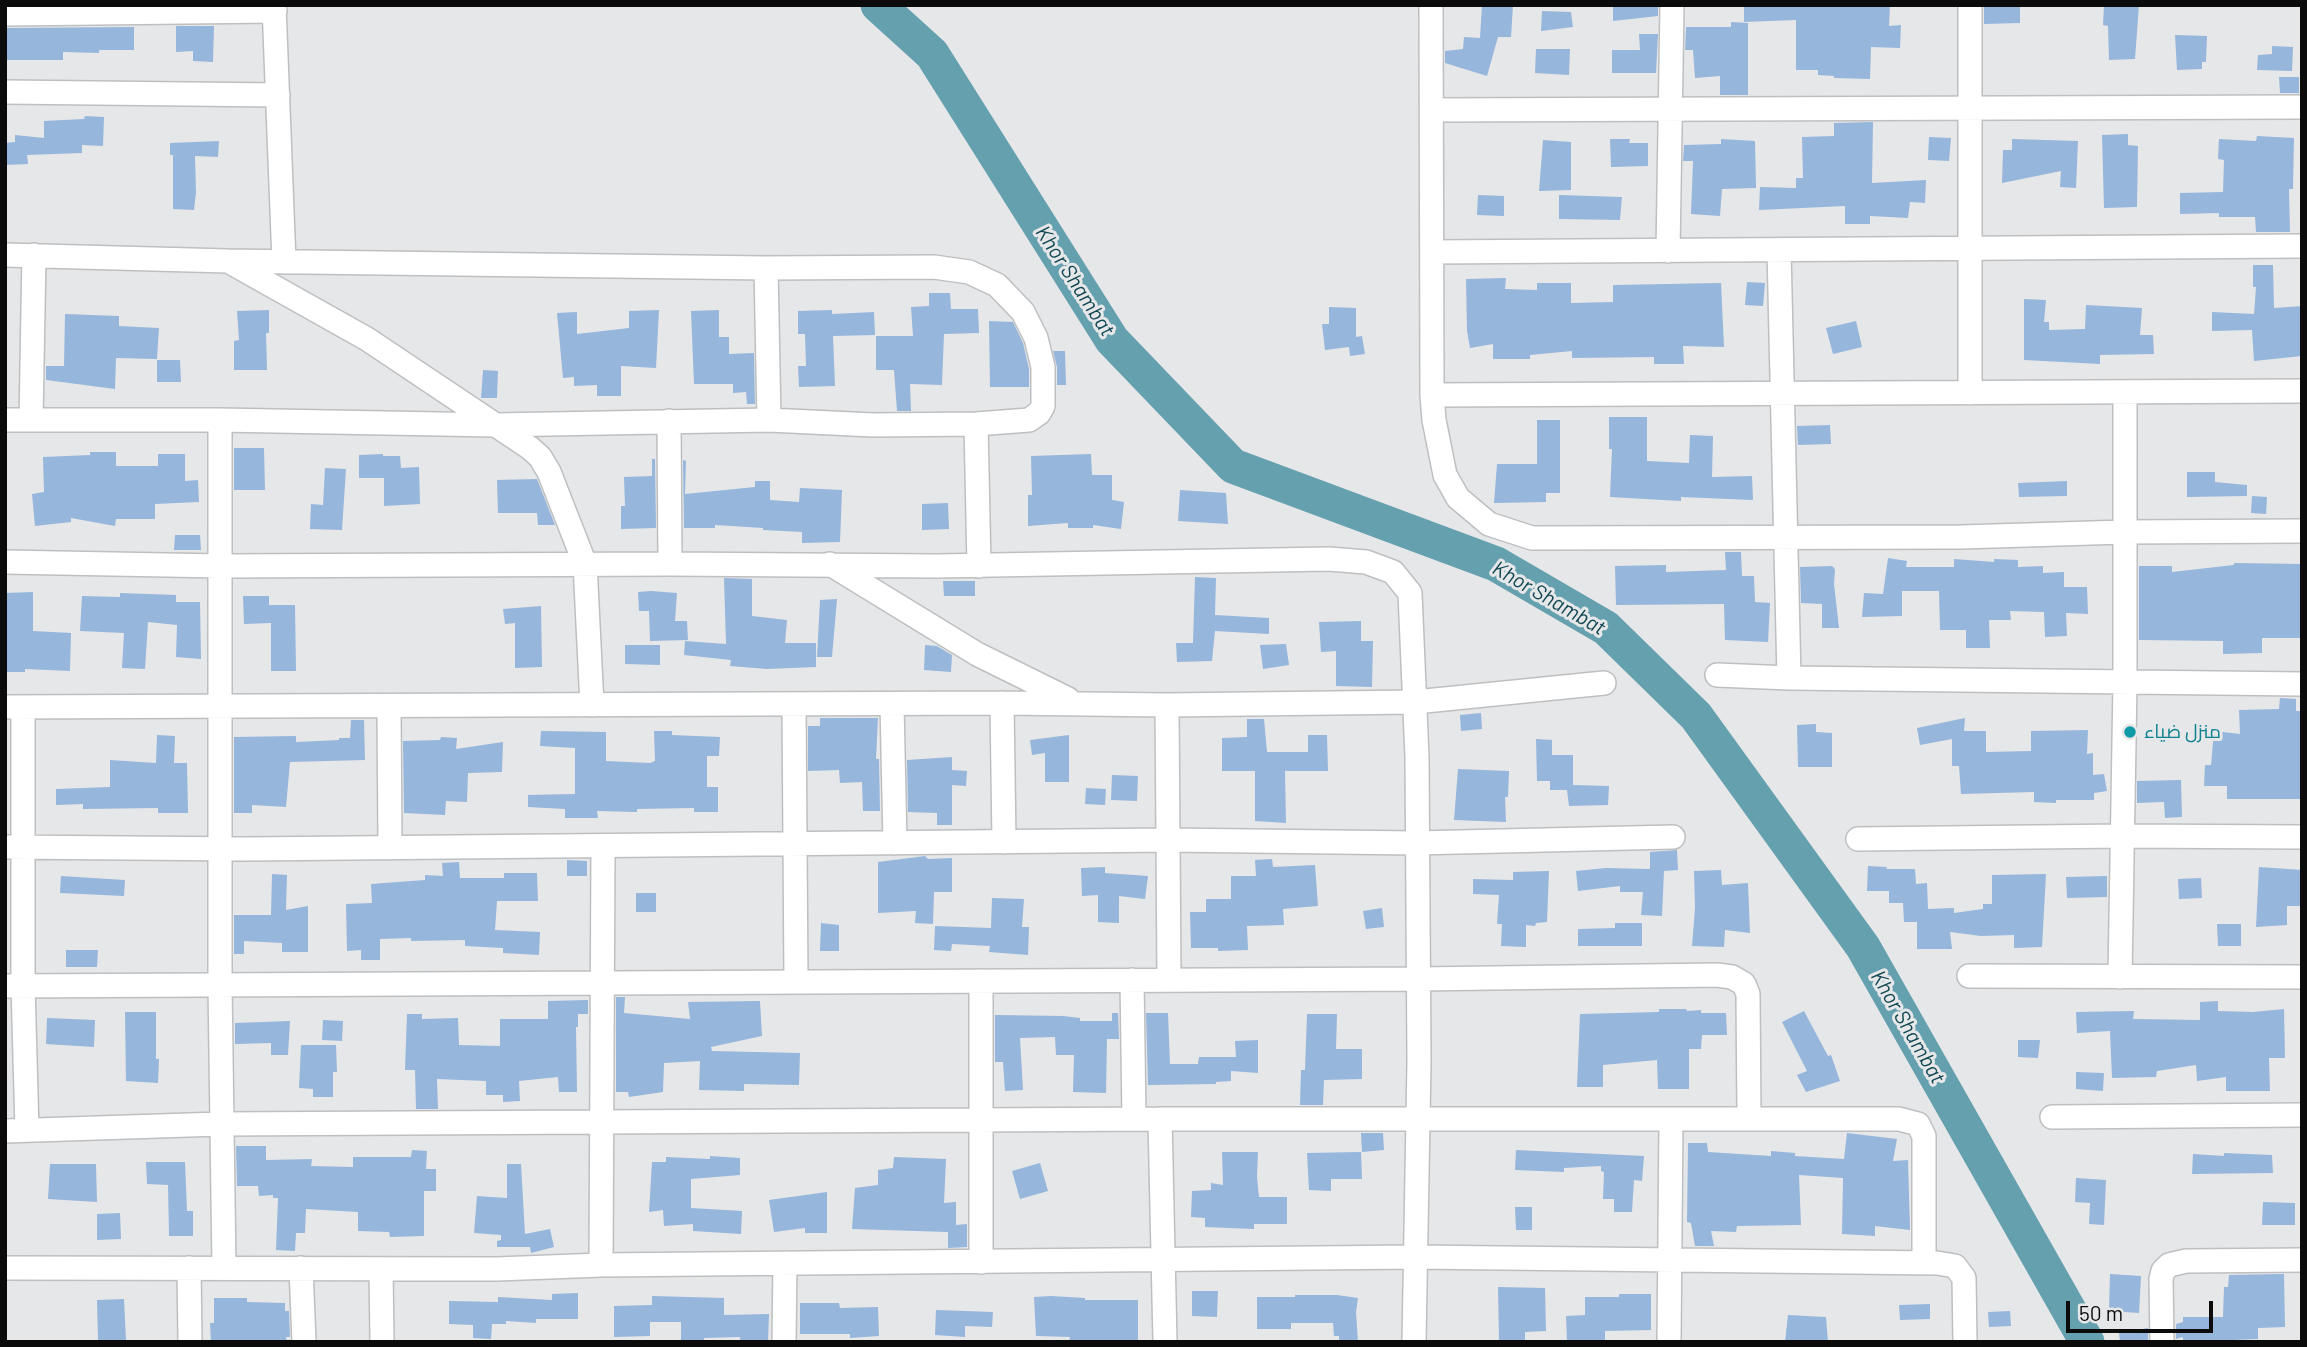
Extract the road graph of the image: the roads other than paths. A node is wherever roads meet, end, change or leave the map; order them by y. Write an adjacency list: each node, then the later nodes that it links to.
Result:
1 (1431, 5): 11 (street)
2 (1672, 5): 10 (street)
3 (1970, 5): 9 (street)
4 (274, 8): 5 (street); 7 (street)
5 (5, 14)
6 (5, 92): 7 (street)
7 (278, 95): 20 (street)
8 (2302, 107): 9 (street)
9 (1971, 108): 10 (street); 13 (street)
10 (1670, 109): 11 (street); 15 (street)
11 (1432, 110): 16 (street)
12 (2302, 246): 13 (street)
13 (1971, 249): 14 (street); 25 (street)
14 (1779, 250): 15 (street); 24 (street)
15 (1668, 251): 16 (street)
16 (1432, 252): 26 (street)
17 (5, 255): 18 (street)
18 (34, 255): 19 (street); 28 (street)
19 (228, 261): 20 (street); 33 (street)
20 (284, 262): 21 (street)
21 (766, 268): 31 (street); 32 (street)
22 (2302, 391): 23 (street)
23 (2124, 392): 25 (street); 35 (street)
24 (1782, 393): 25 (street); 26 (street); 36 (street)
25 (1970, 393)
26 (1432, 395): 36 (street)
27 (5, 420): 28 (street)
28 (31, 420): 29 (street)
29 (220, 420): 33 (street); 41 (street)
30 (669, 421): 31 (street); 33 (street); 39 (street)
31 (769, 421): 32 (street)
32 (976, 424): 42 (street)
33 (495, 425): 38 (street)
34 (2302, 531): 35 (street)
35 (2124, 532): 36 (street); 46 (street)
36 (1784, 536): 44 (street)
37 (5, 562): 41 (street)
38 (585, 564): 39 (street); 41 (street); 52 (street)
39 (670, 564): 40 (street)
40 (830, 564): 42 (street); 51 (street)
41 (220, 566): 56 (street)
42 (979, 566): 48 (street)
43 (1717, 675): 44 (street)
44 (1789, 678): 46 (street)
45 (1604, 683): 48 (street)
46 (2125, 683): 47 (street); 58 (street)
47 (2302, 684)
48 (1415, 702): 54 (street); 65 (street)
49 (1002, 703): 50 (street); 51 (street); 63 (street)
50 (892, 704): 53 (street); 64 (street)
51 (1078, 704): 54 (street)
52 (592, 705): 53 (street); 57 (street)
53 (794, 705): 66 (street)
54 (1167, 705): 62 (street)
55 (14, 707): 56 (street); 68 (street)
56 (219, 707): 57 (street); 70 (street)
57 (389, 707): 69 (street)
58 (2122, 836): 60 (street); 61 (street); 72 (street)
59 (1673, 837): 65 (street)
60 (2302, 837)
61 (1858, 839)
62 (1169, 840): 63 (street); 65 (street); 76 (street)
63 (1004, 842): 64 (street)
64 (895, 843): 66 (street)
65 (1416, 843): 74 (street)
66 (795, 844): 67 (street); 79 (street)
67 (603, 845): 69 (street); 78 (street)
68 (14, 847): 70 (street); 81 (street)
69 (390, 848): 70 (street)
70 (220, 849): 80 (street)
71 (1969, 976): 72 (street)
72 (2120, 977): 73 (street)
73 (2302, 977)
74 (1418, 979): 76 (street); 84 (street); 87 (street)
75 (1132, 980): 76 (street); 77 (street); 85 (street)
76 (1169, 980)
77 (981, 981): 79 (street); 89 (street)
78 (602, 982): 79 (street); 80 (street); 90 (street)
79 (796, 982)
80 (220, 984): 81 (street); 91 (street)
81 (14, 986): 92 (street)
82 (2302, 1115): 83 (street)
83 (2052, 1117)
84 (1749, 1118): 88 (street); 99 (street)
85 (1134, 1119): 86 (street); 89 (street)
86 (1160, 1119): 87 (street); 94 (street)
87 (1417, 1119): 88 (street); 93 (street)
88 (1671, 1119): 96 (street)
89 (982, 1120): 90 (street); 97 (street)
90 (602, 1122): 91 (street); 100 (street)
91 (220, 1124): 92 (street); 103 (street)
92 (16, 1130)
93 (1415, 1257): 94 (street); 96 (street); 111 (street)
94 (1164, 1258): 97 (street); 110 (street)
95 (2302, 1260): 114 (street)
96 (1670, 1261): 99 (street); 112 (street)
97 (981, 1262): 98 (street)
98 (785, 1263): 100 (street); 109 (street)
99 (1924, 1263): 113 (street)
100 (601, 1265): 105 (street)
101 (5, 1268): 102 (street)
102 (189, 1268): 103 (street); 106 (street)
103 (224, 1268): 104 (street)
104 (301, 1268): 105 (street); 107 (street)
105 (381, 1269): 108 (street)
106 (190, 1342)
107 (303, 1342)
108 (382, 1342)
109 (784, 1342)
110 (1165, 1342)
111 (1414, 1342)
112 (1670, 1342)
113 (1965, 1342)
114 (2162, 1342)

